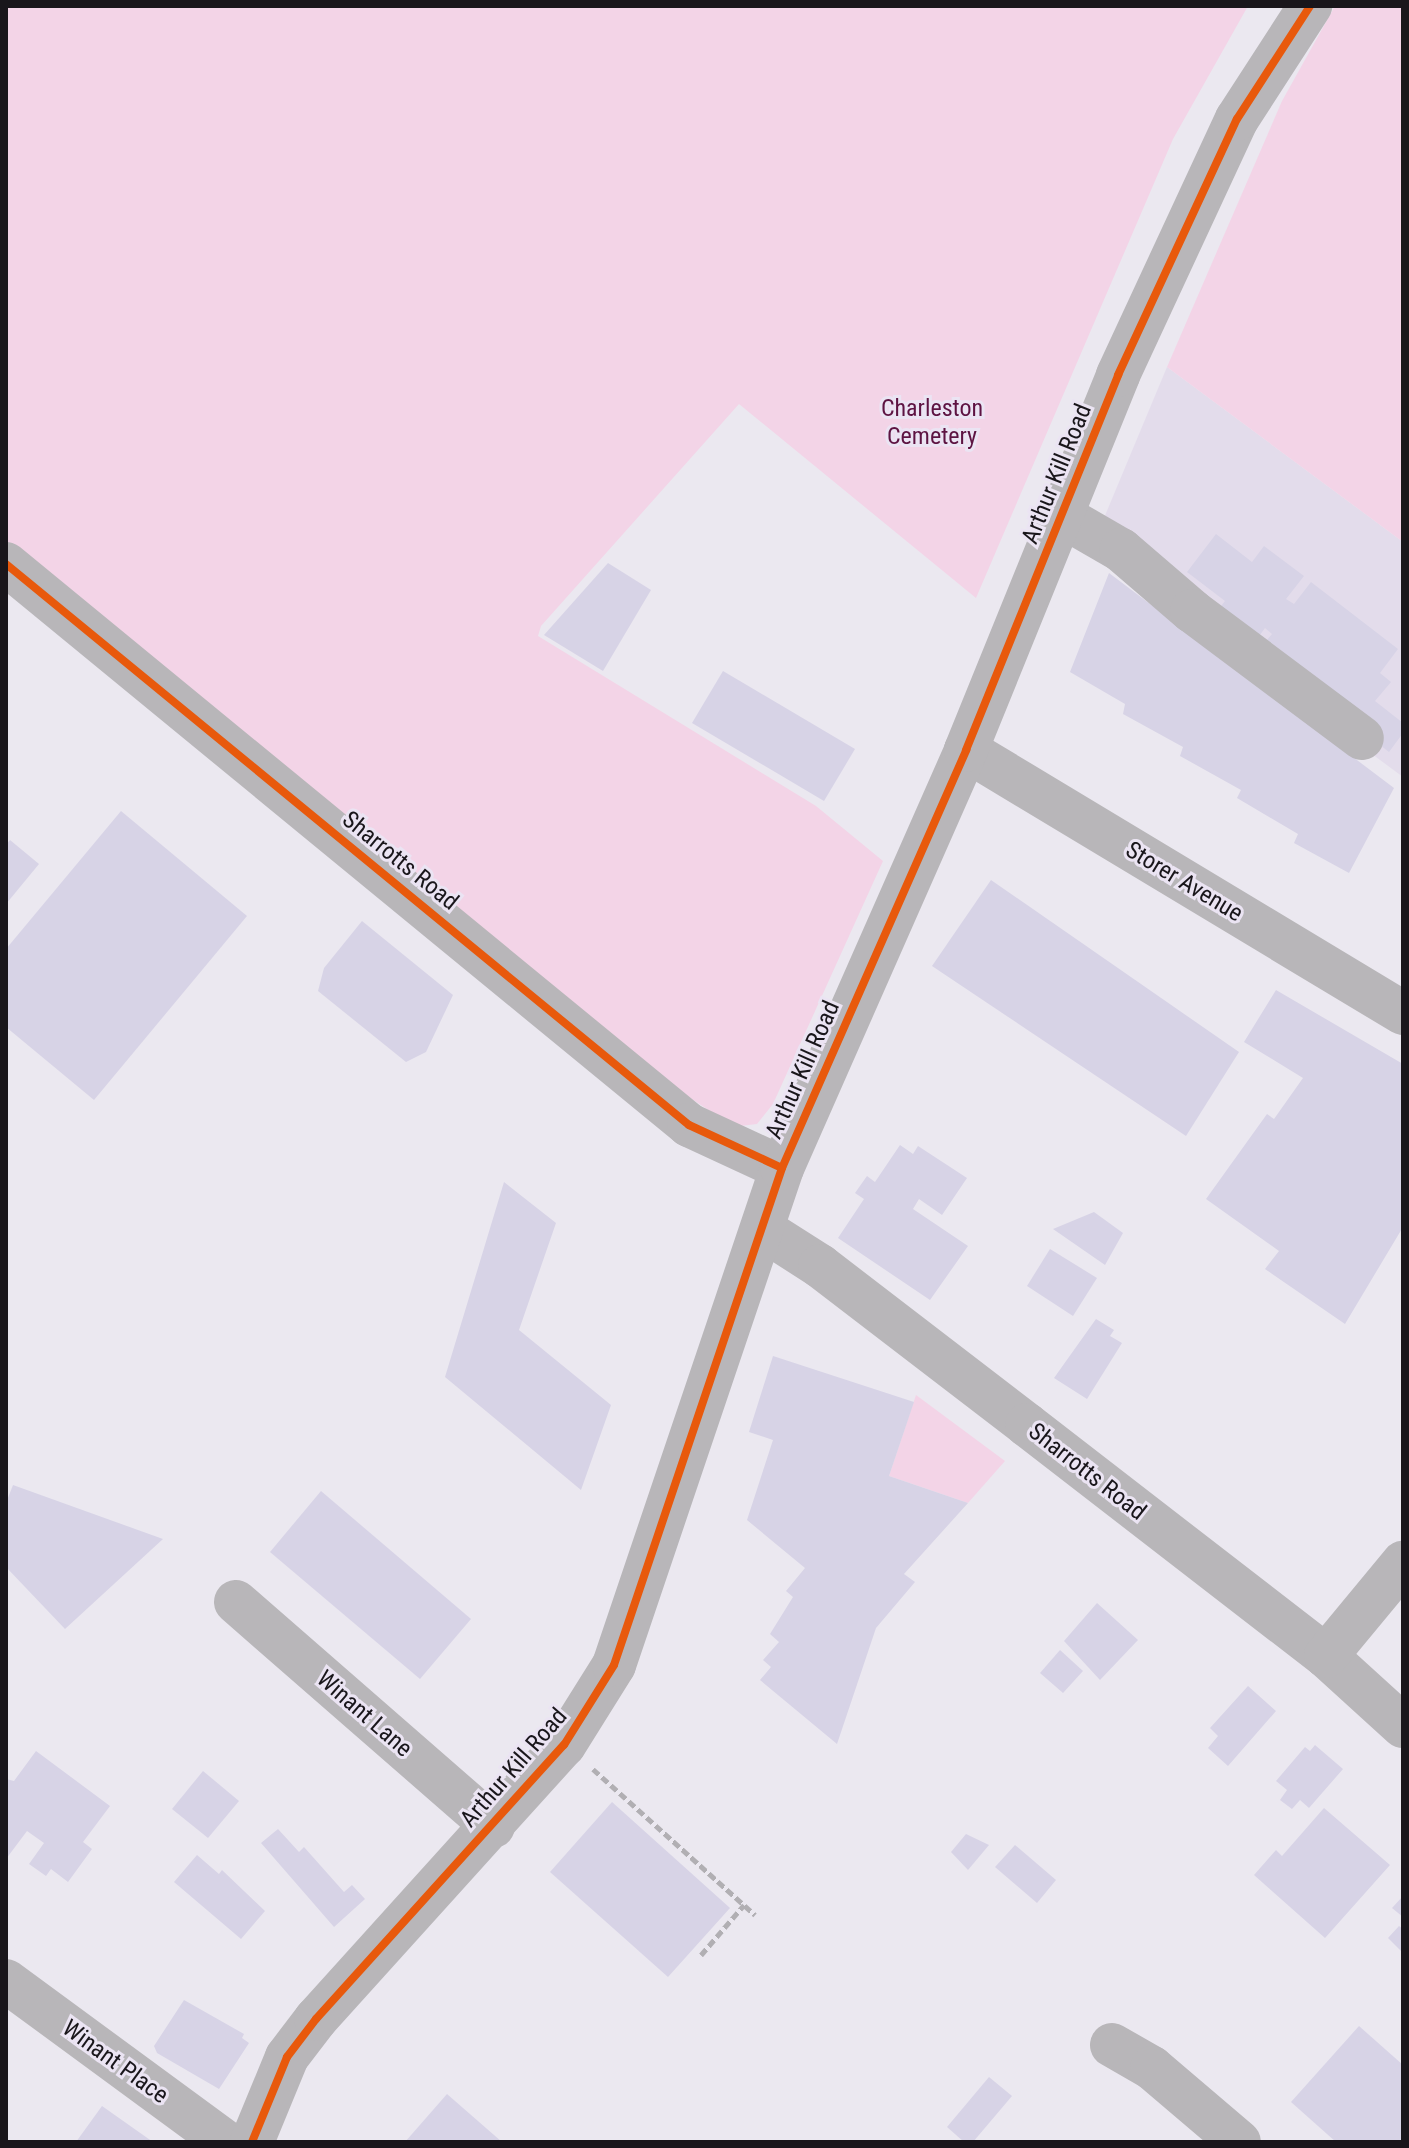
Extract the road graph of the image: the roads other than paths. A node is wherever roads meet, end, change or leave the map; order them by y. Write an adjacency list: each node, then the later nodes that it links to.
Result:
1 (1310, 6): 2 (street, Arthur Kill Road)
2 (1062, 516): 4 (street); 5 (street, Arthur Kill Road)
3 (6, 564): 7 (street, Sharrotts Road)
4 (1362, 738)
5 (966, 750): 6 (street, Storer Avenue); 7 (street, Arthur Kill Road)
6 (1403, 1013)
7 (782, 1168): 8 (street, Arthur Kill Road)
8 (762, 1229): 11 (street, Sharrotts Road); 13 (street, Arthur Kill Road)
9 (1403, 1563): 11 (street)
10 (236, 1602): 13 (street, Winant Lane)
11 (1326, 1656): 12 (street, Sharrotts Road)
12 (1403, 1726)
13 (493, 1826): 17 (street, Arthur Kill Road)
14 (6, 1981): 16 (street, Winant Place)
15 (1112, 2045): 18 (street)
16 (225, 2142)
17 (252, 2142)
18 (1239, 2142)

